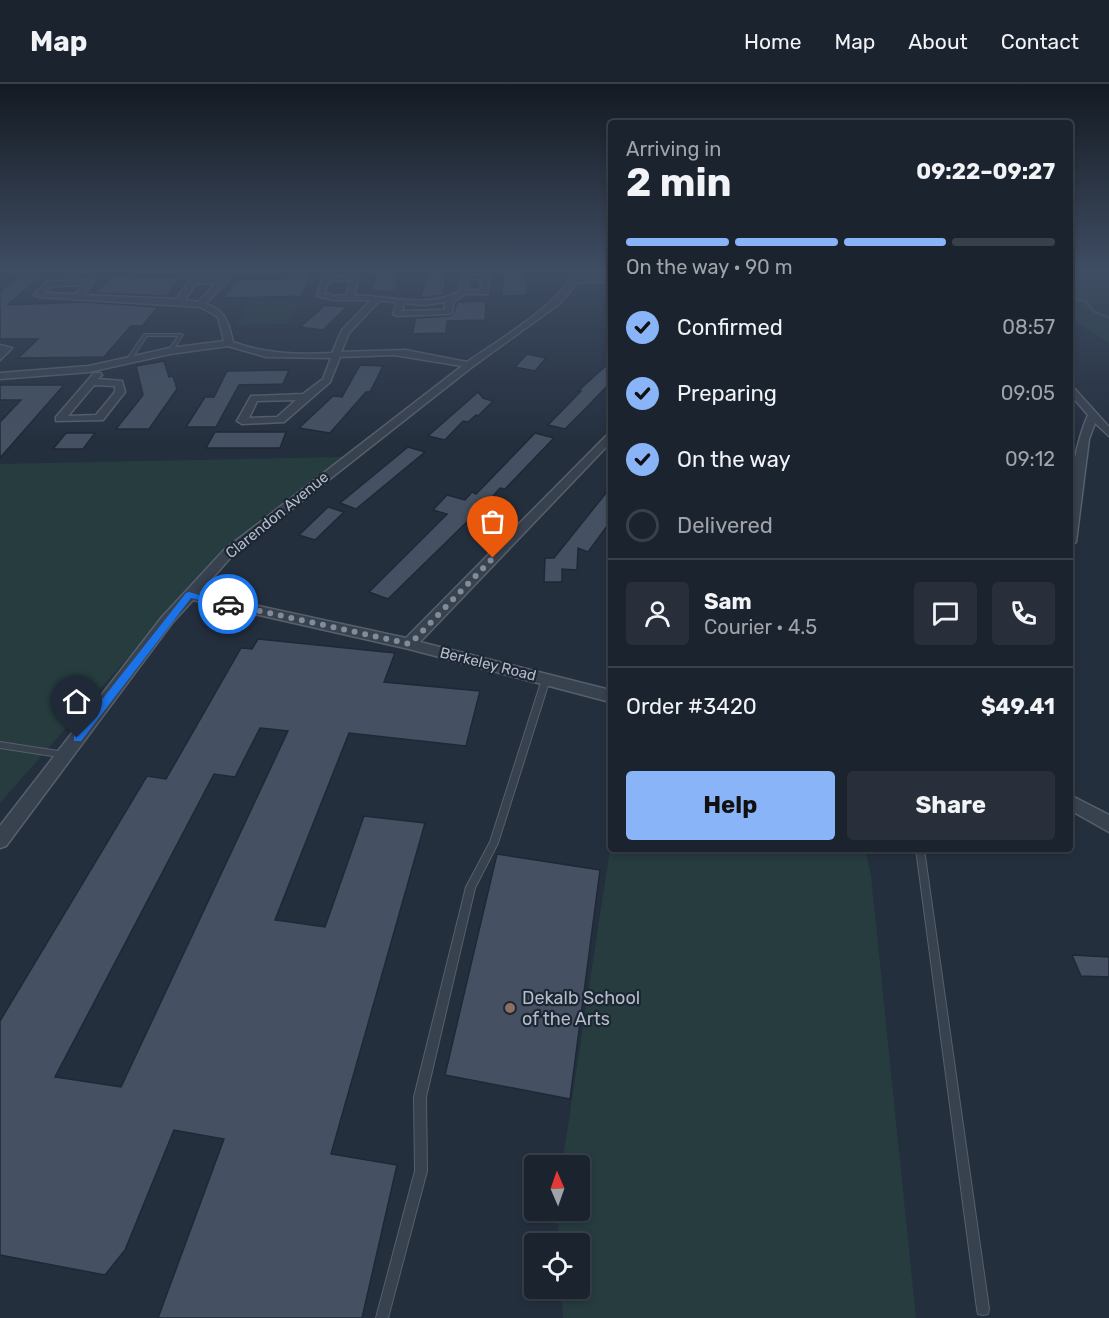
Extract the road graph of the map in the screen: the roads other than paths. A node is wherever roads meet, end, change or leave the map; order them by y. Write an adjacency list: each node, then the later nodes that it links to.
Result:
1 (226, 327): 4 (street)
2 (350, 327): 7 (street)
3 (522, 327): 11 (street, Clarendon Avenue)
4 (229, 343): 6 (street); 7 (street)
5 (0, 348): 8 (street)
6 (170, 351): 9 (street); 9 (lane)
7 (336, 356): 11 (street); 15 (street)
8 (0, 357)
9 (129, 359): 10 (street)
10 (105, 365): 12 (street); 13 (street)
11 (469, 365): 20 (street, Clarendon Avenue)
12 (0, 375)
13 (91, 382): 13 (street)
14 (1073, 393): 16 (street)
15 (304, 397): 15 (street)
16 (1092, 416): 17 (street); 19 (street)
17 (1109, 433)
18 (608, 440): 21 (street)
19 (1073, 520)
20 (189, 595): 21 (street, Berkeley Road); 25 (street, Clarendon Avenue)
21 (410, 644): 22 (street, Berkeley Road)
22 (546, 679): 23 (street, Berkeley Road); 31 (lane)
23 (608, 695)
24 (0, 746): 25 (lane)
25 (64, 755): 28 (street, Clarendon Avenue)
26 (1073, 804): 27 (street)
27 (1109, 824)
28 (0, 840)
29 (920, 852): 30 (lane)
30 (983, 1309)
31 (382, 1318)

